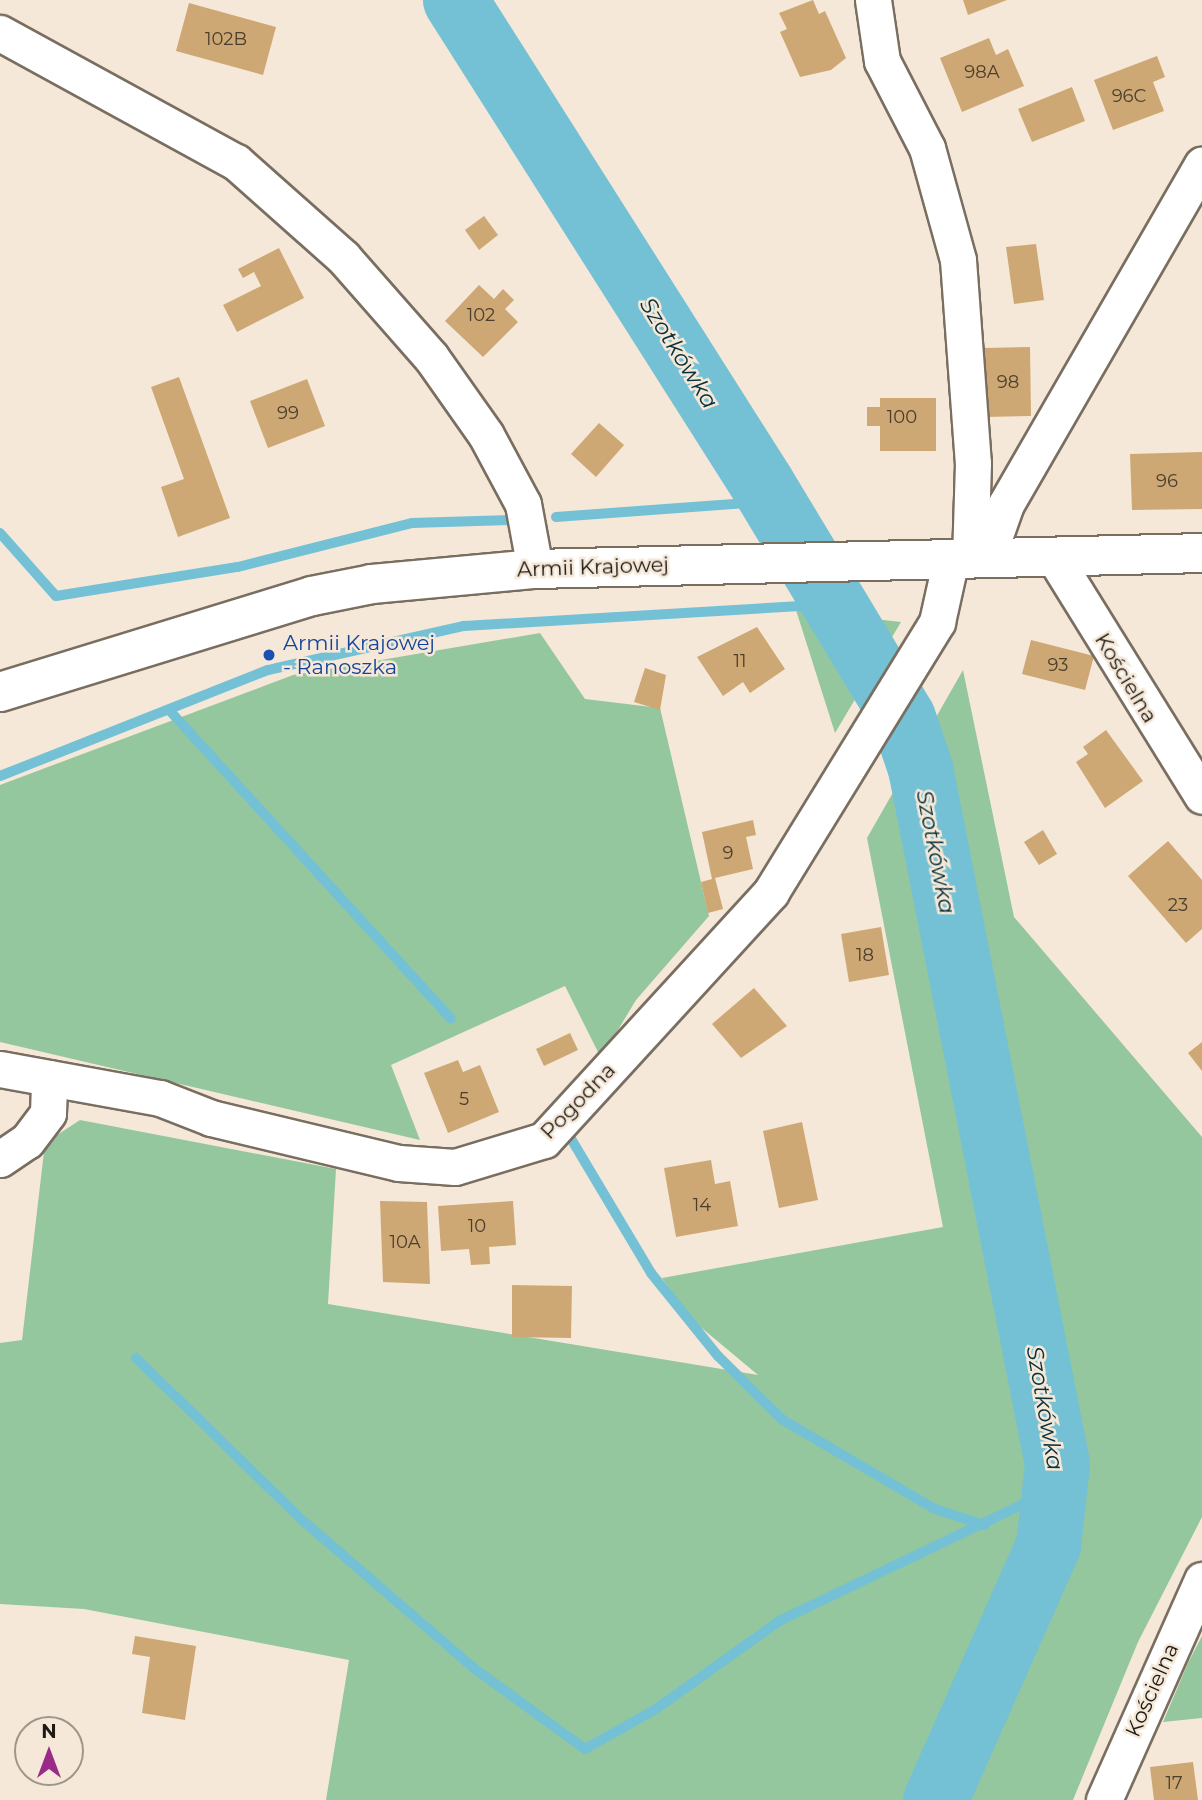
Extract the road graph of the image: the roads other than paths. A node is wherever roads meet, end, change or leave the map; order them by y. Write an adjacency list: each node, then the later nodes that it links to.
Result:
1 (873, 0): 6 (street)
2 (0, 33): 7 (street)
3 (1202, 164): 6 (street)
4 (1202, 553): 5 (street, Armii Krajowej)
5 (1054, 556): 6 (street, Armii Krajowej); 9 (street, Kościelna)
6 (969, 558): 7 (street, Armii Krajowej); 11 (street, Pogodna)
7 (535, 569): 8 (street, Armii Krajowej)
8 (0, 692)
9 (1202, 796)
10 (0, 1069): 11 (street, Pogodna)
11 (50, 1078): 12 (street)
12 (0, 1159)
13 (1202, 1580): 14 (street, Kościelna)
14 (1104, 1800)

